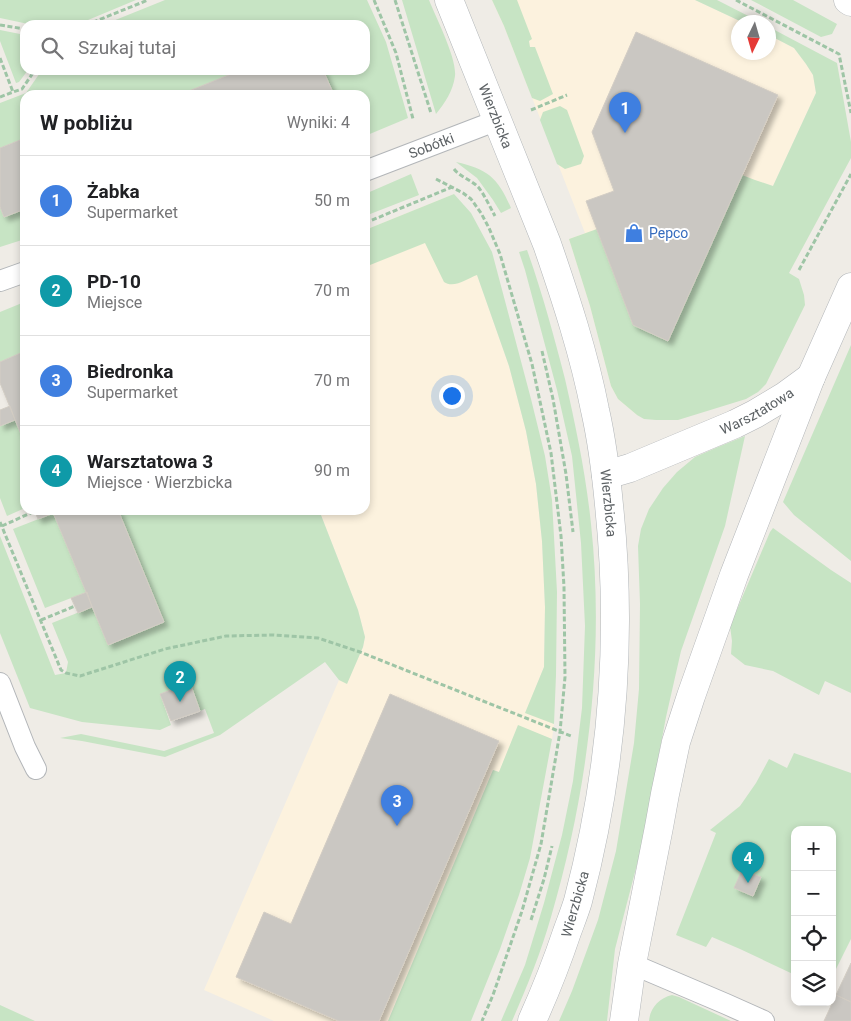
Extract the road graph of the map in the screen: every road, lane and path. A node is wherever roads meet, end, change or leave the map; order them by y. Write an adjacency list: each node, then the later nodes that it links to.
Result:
1 (148, 0): 6 (path)
2 (374, 0): 17 (path)
3 (395, 0): 17 (path)
4 (736, 0): 15 (path)
5 (455, 8): 16 (street, Wierzbicka)
6 (98, 20)
7 (0, 25): 8 (path)
8 (20, 28)
9 (0, 58): 11 (path)
10 (32, 75): 11 (path)
11 (13, 92): 13 (path)
12 (567, 94): 14 (path)
13 (0, 97)
14 (528, 111)
15 (851, 113)
16 (498, 120): 17 (lane, Sobótki); 29 (street, Wierzbicka)
17 (431, 145): 18 (lane, Sobótki); 20 (path); 22 (path)
18 (370, 169)
19 (851, 174): 23 (path)
20 (452, 187): 21 (path); 37 (path)
21 (370, 221)
22 (500, 223)
23 (799, 270)
24 (20, 274): 25 (lane)
25 (0, 281)
26 (850, 294): 28 (street)
27 (541, 348): 32 (path)
28 (811, 377): 29 (street, Warsztatowa); 41 (street)
29 (606, 474): 43 (street, Wierzbicka)
30 (26, 515): 31 (path)
31 (1, 524): 34 (path)
32 (574, 540)
33 (75, 606): 34 (path)
34 (41, 620): 37 (path)
35 (0, 683): 38 (lane)
36 (573, 728): 37 (path)
37 (560, 732): 42 (path)
38 (36, 770)
39 (554, 841): 40 (path)
40 (531, 922)
41 (632, 964): 44 (street); 45 (lane)
42 (482, 1021)
43 (532, 1021)
44 (624, 1021)
45 (764, 1021)

